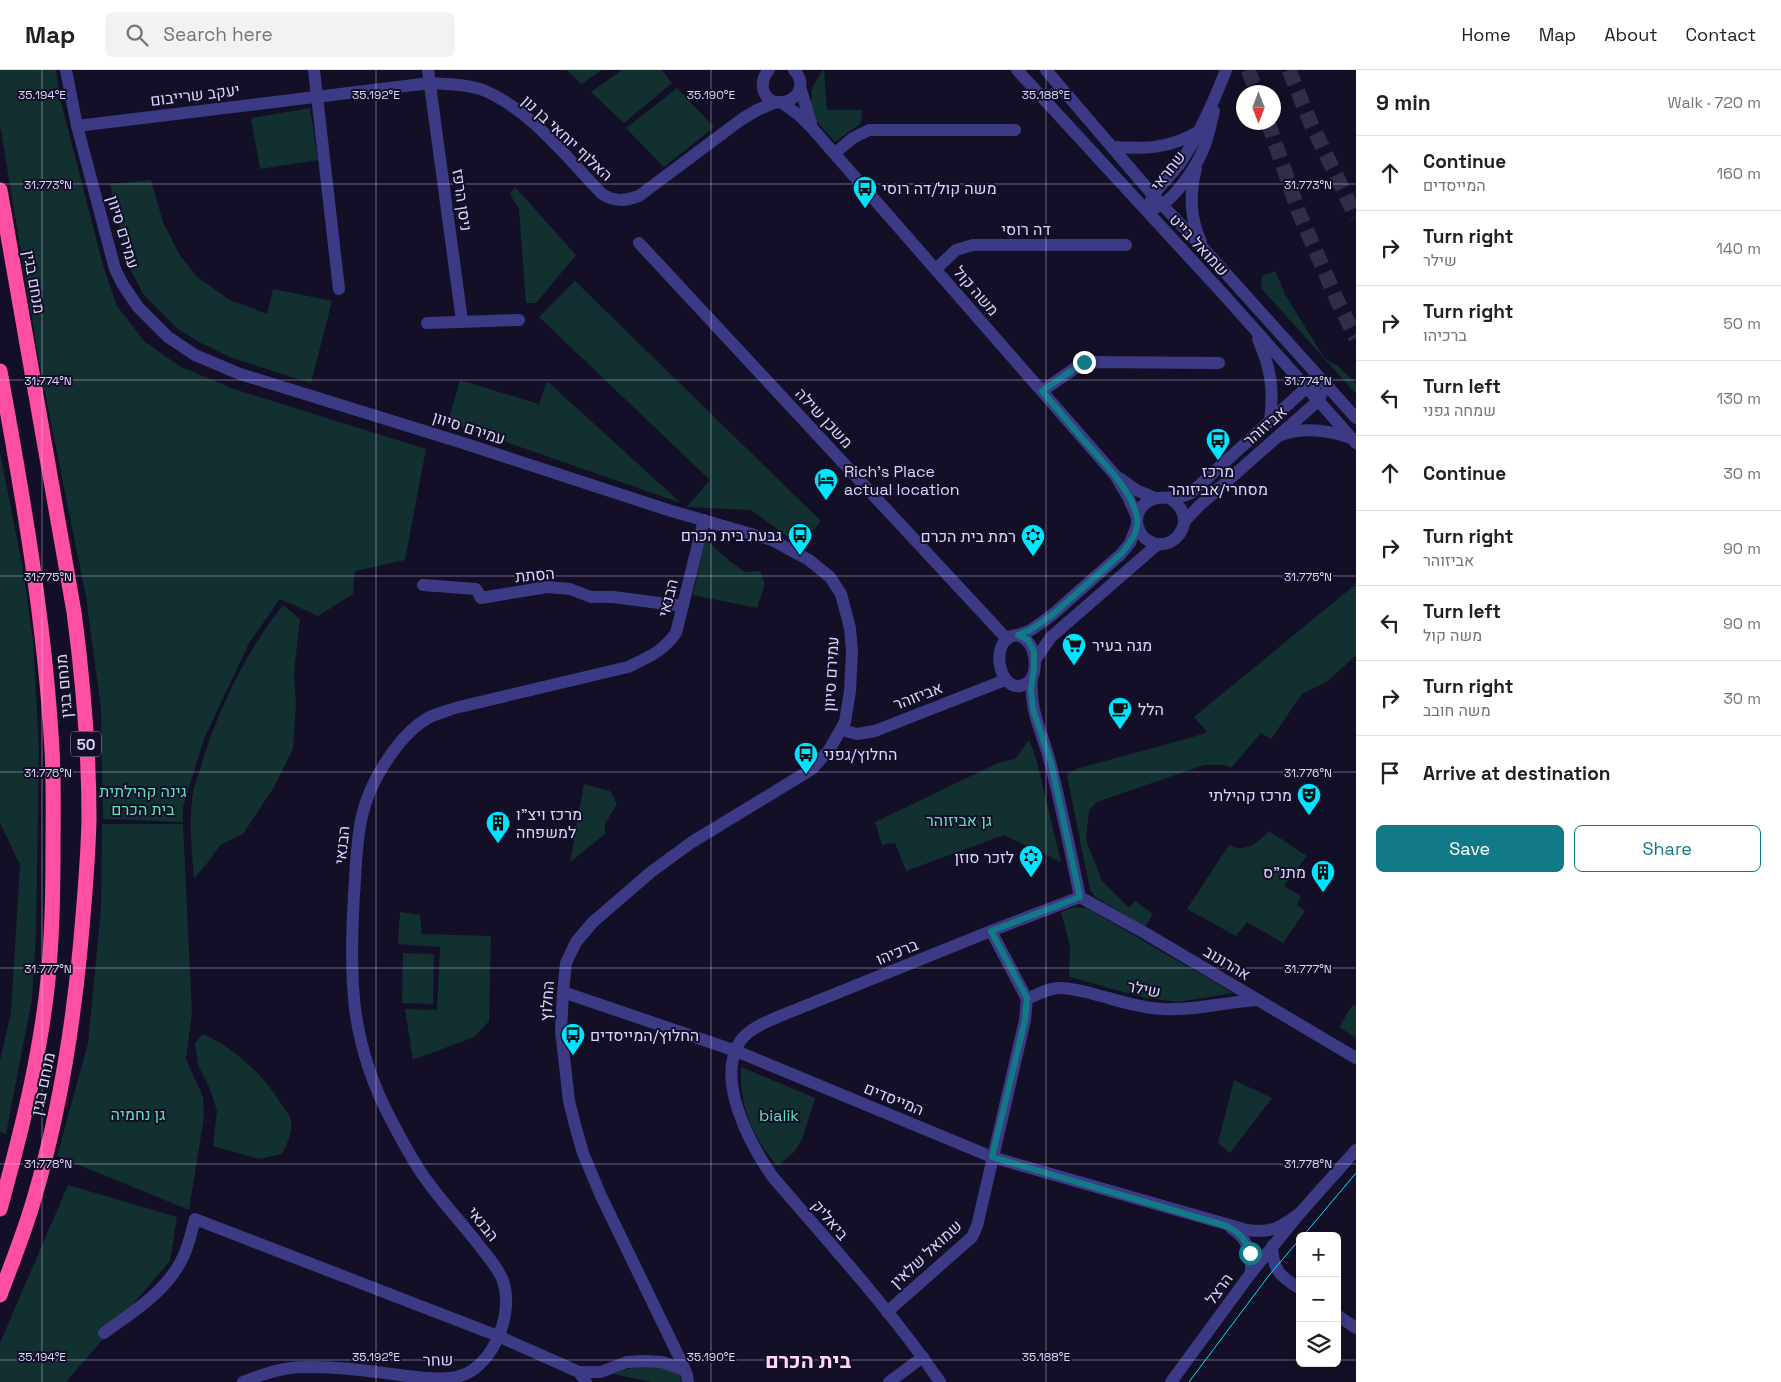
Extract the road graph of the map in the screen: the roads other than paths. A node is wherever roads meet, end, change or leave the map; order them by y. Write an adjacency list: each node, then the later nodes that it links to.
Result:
1 (66, 70): 14 (street, עמירם סיוון)
2 (314, 70): 11 (street)
3 (428, 70): 9 (street, ניסן הרפז)
4 (1017, 70): 24 (street, שמואל בייט)
5 (1046, 70): 18 (street, שמואל בייט)
6 (768, 71): 10 (street, האלוף יוחאי בן נון)
7 (1224, 75): 17 (street, שחראי); 20 (street, שחראי)
8 (800, 77): 12 (street, האלוף יוחאי בן נון); 15 (street, משה קול)
9 (430, 83): 11 (street, האלוף יוחאי בן נון); 13 (street, האלוף יוחאי בן נון); 31 (street, ניסן הרפז)
10 (763, 87): 12 (street, משה קול); 13 (street, האלוף יוחאי בן נון)
11 (317, 96): 14 (street, יעקב שרייבום); 29 (street)
12 (778, 102): 13 (street, האלוף יוחאי בן נון); 15 (street, משה קול)
13 (742, 119)
14 (77, 126): 47 (street, עמירם סיוון)
15 (812, 128): 19 (street, משה קול)
16 (1015, 130): 19 (street)
17 (1198, 132): 18 (street); 22 (street, שחראי)
18 (1112, 147): 22 (street, שמואל בייט)
19 (835, 153): 28 (street, משה קול)
20 (1198, 160): 23 (street, שחראי); 27 (street)
21 (0, 190): 75 (highway, מנחם בגין / 50)
22 (1153, 195): 23 (street, שמואל בייט); 24 (street, שחראי)
23 (1163, 206): 24 (street, שחראי); 27 (street, שמואל בייט)
24 (1146, 212): 33 (street, שמואל בייט)
25 (639, 243): 53 (street, משכן שילה)
26 (1126, 245): 28 (street, דה רוסי)
27 (1204, 249): 36 (street, שמואל בייט)
28 (936, 269): 38 (street, משה קול)
29 (339, 289)
30 (519, 320): 31 (street)
31 (462, 322): 32 (street)
32 (427, 323)
33 (1249, 324): 37 (street, שמואל בייט); 41 (street)
34 (1218, 363): 38 (street)
35 (0, 371): 69 (highway, מנחם בגין / 50)
36 (1325, 384): 37 (street); 39 (street, אביזוהר); 40 (street, שמואל בייט)
37 (1306, 388): 39 (street, שמואל בייט); 41 (street, אביזוהר)
38 (1042, 391): 44 (street, משה קול)
39 (1318, 401): 42 (street, אביזוהר); 43 (street, שמואל בייט)
40 (1356, 418)
41 (1270, 421): 46 (street, אביזוהר)
42 (1278, 436): 43 (street); 49 (street, אביזוהר)
43 (1354, 441)
44 (1115, 475): 45 (street, משה קול); 48 (street, משה קול)
45 (1155, 498): 46 (street, אביזוהר); 48 (street)
46 (1169, 498): 49 (street)
47 (704, 520): 52 (street, הבנאי); 59 (street, עמירם סיוון)
48 (1137, 521): 50 (street); 53 (street)
49 (1184, 522): 50 (street, אביזוהר)
50 (1158, 544): 54 (street, אביזוהר)
51 (423, 585): 52 (street, הסתת)
52 (683, 606): 80 (street, הבנאי)
53 (1012, 637): 54 (street); 56 (street)
54 (1034, 660): 55 (street)
55 (1032, 676): 57 (street); 58 (street)
56 (1005, 680): 57 (street); 59 (street, אביזוהר)
57 (1018, 686): 58 (street)
58 (1033, 709): 60 (street)
59 (842, 730): 62 (street, החלוץ)
60 (1080, 897): 61 (street, ברכיהו); 64 (street, אהרונוב)
61 (991, 931): 63 (street); 65 (street, ברכיהו)
62 (563, 992): 65 (street, המייסדים); 82 (street, החלוץ)
63 (1027, 998): 64 (street, שילר); 68 (street)
64 (1258, 1000): 66 (street, אהרונוב)
65 (736, 1051): 68 (street, המייסדים); 76 (street, ביאליק)
66 (1356, 1058)
67 (1356, 1150): 70 (street, הרצל)
68 (992, 1157): 71 (street, המייסדים); 76 (street, שמואל שלאין)
69 (0, 1209)
70 (1300, 1213): 71 (street, המייסדים); 72 (street, הרצל)
71 (1217, 1222): 73 (street, המייסדים)
72 (1272, 1246): 73 (street, הרצל); 74 (street)
73 (1251, 1273): 87 (street, הרצל)
74 (1296, 1286)
75 (0, 1295)
76 (887, 1312): 81 (street, ביאליק)
77 (1341, 1318): 78 (street)
78 (1356, 1328)
79 (104, 1333): 80 (street)
80 (498, 1336): 83 (street); 84 (street, שחר)
81 (922, 1357): 85 (street); 86 (street, ביאליק)
82 (686, 1376): 83 (street)
83 (583, 1377)
84 (243, 1382)
85 (889, 1382)
86 (940, 1382)
87 (1171, 1382)

